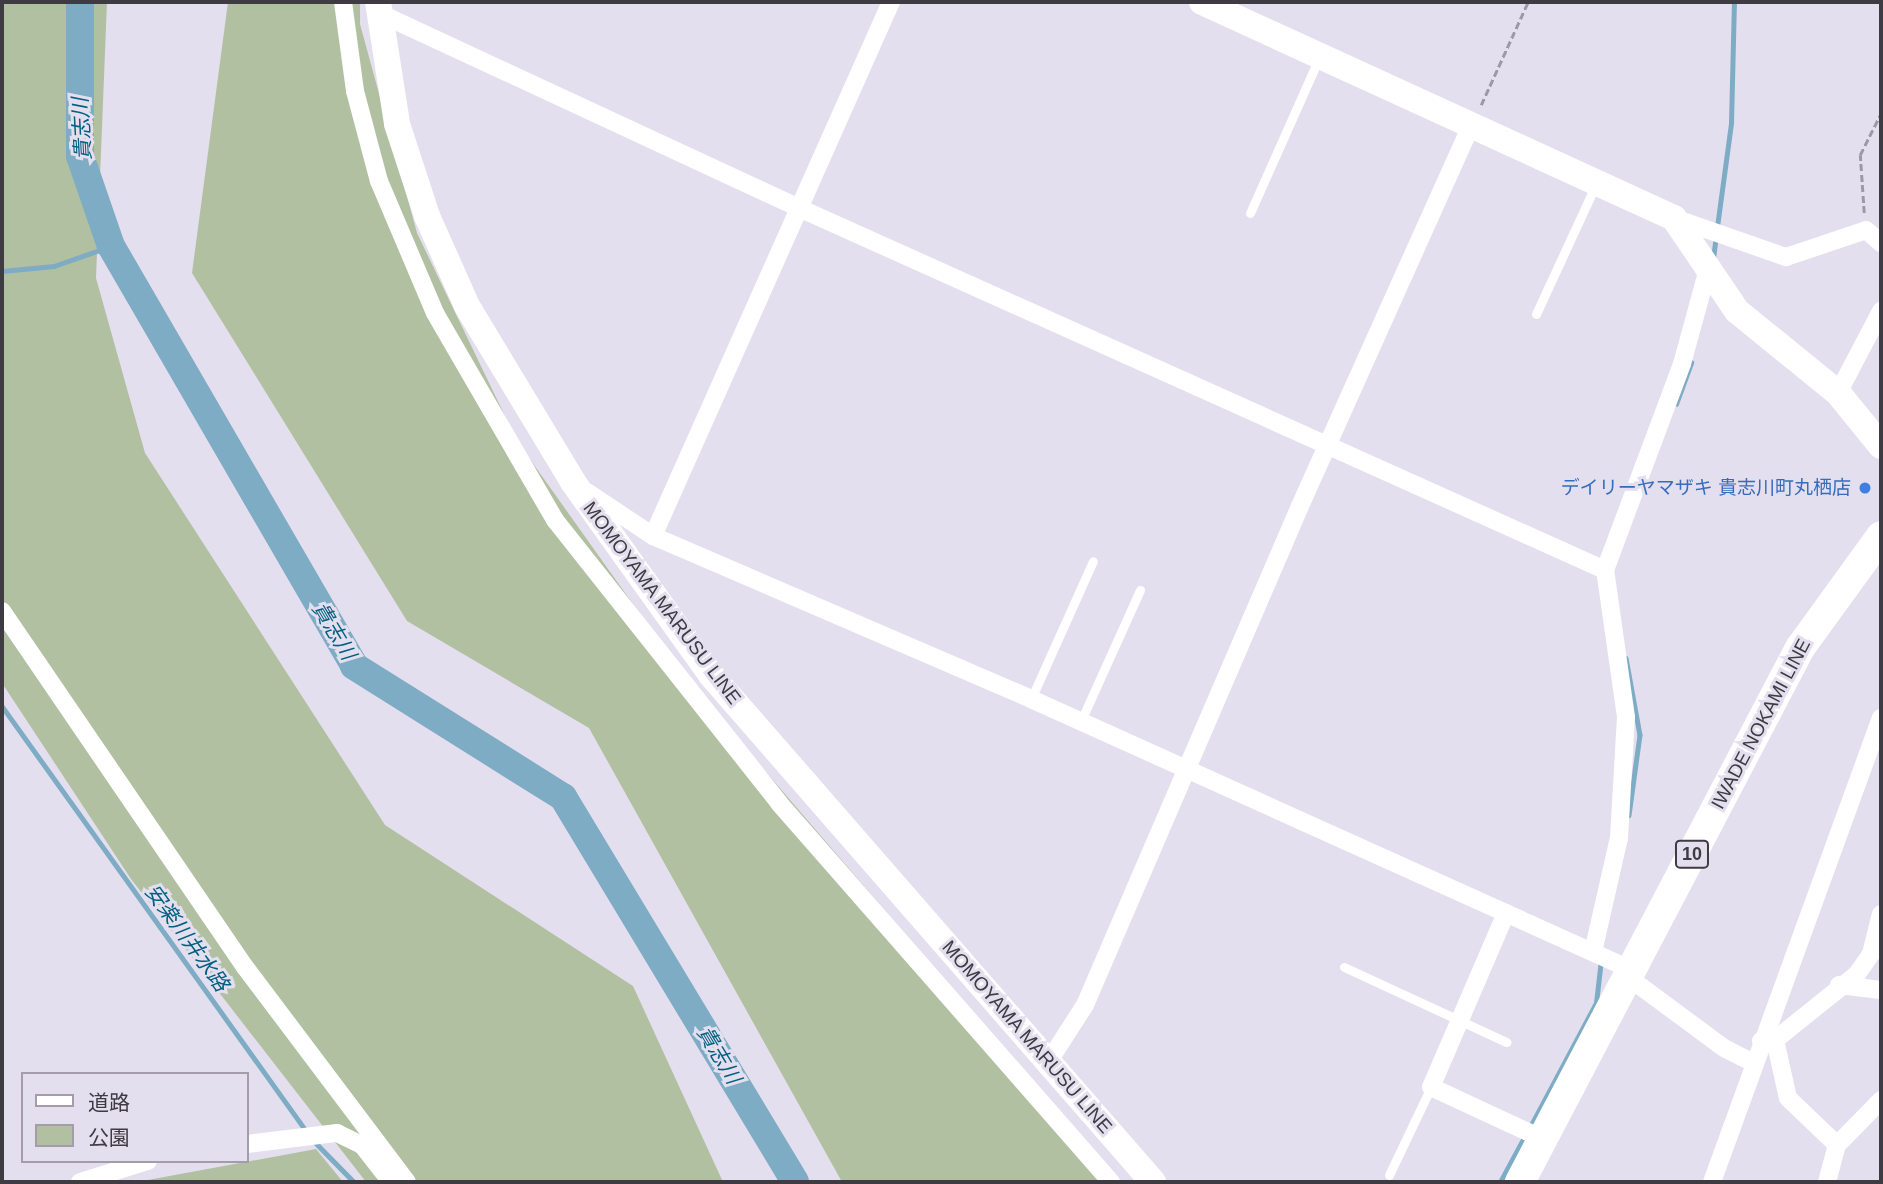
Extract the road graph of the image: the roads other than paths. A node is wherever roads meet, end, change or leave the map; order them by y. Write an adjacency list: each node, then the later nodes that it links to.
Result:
1 (343, 2): 51 (street)
2 (891, 2): 8 (street)
3 (1202, 2): 5 (main road)
4 (379, 8): 8 (street); 18 (main road, MOMOYAMA MARUSU LINE)
5 (1320, 56): 6 (main road); 9 (lane)
6 (1472, 124): 7 (main road); 17 (street)
7 (1597, 182): 10 (main road); 14 (lane)
8 (799, 208): 17 (street); 19 (street)
9 (1250, 213)
10 (1674, 218): 11 (street); 12 (main road)
11 (1881, 243)
12 (1709, 265): 15 (main road); 22 (street)
13 (1881, 311): 15 (street)
14 (1536, 314)
15 (1838, 393): 16 (main road)
16 (1881, 446)
17 (1327, 448): 22 (street); 28 (street)
18 (573, 482): 19 (street); 39 (main road, MOMOYAMA MARUSU LINE)
19 (653, 536): 25 (street)
20 (1881, 536): 33 (main road, IWADE NOKAMI LINE / 10)
21 (1093, 561): 25 (lane)
22 (1605, 570): 31 (street)
23 (1140, 590): 27 (lane)
24 (2, 611): 50 (street)
25 (1031, 699): 27 (street)
26 (1881, 718): 37 (street)
27 (1080, 723): 28 (street)
28 (1185, 771): 29 (street); 39 (street)
29 (1506, 913): 31 (street); 36 (street)
30 (1881, 914): 34 (street)
31 (1593, 952): 33 (street)
32 (1344, 967): 36 (lane)
33 (1630, 973): 40 (street); 43 (main road, IWADE NOKAMI LINE / 10)
34 (1839, 985): 35 (street); 37 (street)
35 (1881, 990)
36 (1460, 1020): 38 (lane); 41 (street)
37 (1768, 1040): 40 (street); 45 (street)
38 (1506, 1042)
39 (1049, 1061): 52 (main road, MOMOYAMA MARUSU LINE)
40 (1752, 1062): 54 (street)
41 (1431, 1087): 43 (street); 47 (lane)
42 (1881, 1100): 45 (street)
43 (1543, 1139): 53 (main road, IWADE NOKAMI LINE / 10)
44 (248, 1144): 49 (street)
45 (1837, 1144): 55 (street)
46 (142, 1163): 48 (street)
47 (1389, 1175)
48 (80, 1182)
49 (391, 1182)
50 (407, 1182)
51 (1111, 1182)
52 (1153, 1182)
53 (1520, 1182)
54 (1712, 1182)
55 (1827, 1182)

